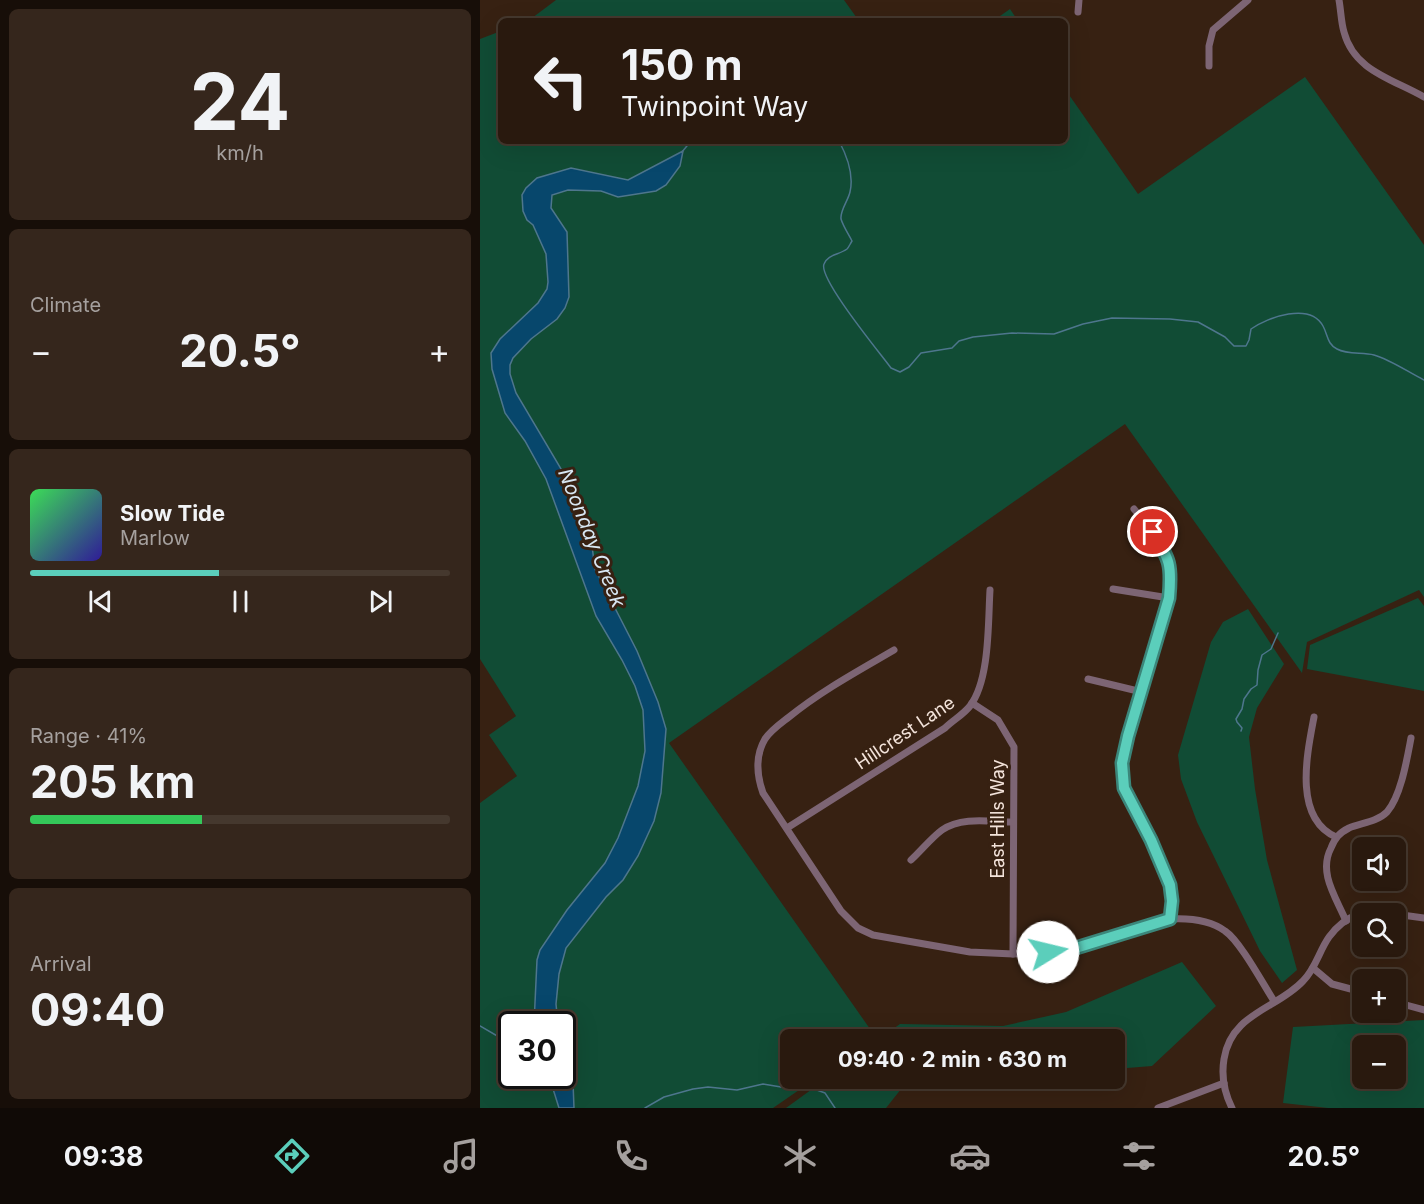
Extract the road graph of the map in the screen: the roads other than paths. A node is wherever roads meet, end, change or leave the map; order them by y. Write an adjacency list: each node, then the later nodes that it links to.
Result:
1 (1079, 0): 4 (street)
2 (1248, 0): 5 (street)
3 (1339, 0): 6 (street)
4 (1078, 12)
5 (1209, 66)
6 (1424, 97)
7 (1134, 509): 10 (street)
8 (1113, 589): 10 (street)
9 (990, 590): 14 (street, Hillcrest Lane)
10 (1169, 598): 13 (street)
11 (894, 650): 18 (street)
12 (1088, 678): 13 (street)
13 (1142, 692): 24 (street)
14 (972, 704): 17 (street, East Hills Way); 18 (street, Hillcrest Lane)
15 (1314, 717): 19 (street)
16 (1411, 738): 19 (street)
17 (1013, 822): 20 (street); 26 (street, East Hills Way)
18 (787, 828): 26 (street)
19 (1336, 837): 25 (street)
20 (911, 860)
21 (1406, 916): 23 (street)
22 (1352, 918): 25 (street)
23 (1424, 918)
24 (1170, 919): 26 (street); 29 (street)
25 (1346, 921): 27 (street)
26 (1013, 954)
27 (1313, 968): 28 (street); 29 (street)
28 (1352, 989)
29 (1274, 1001): 32 (street)
30 (1406, 1005): 31 (street)
31 (1424, 1010)
32 (1224, 1083): 33 (street); 34 (street)
33 (1158, 1108)
34 (1232, 1108)

